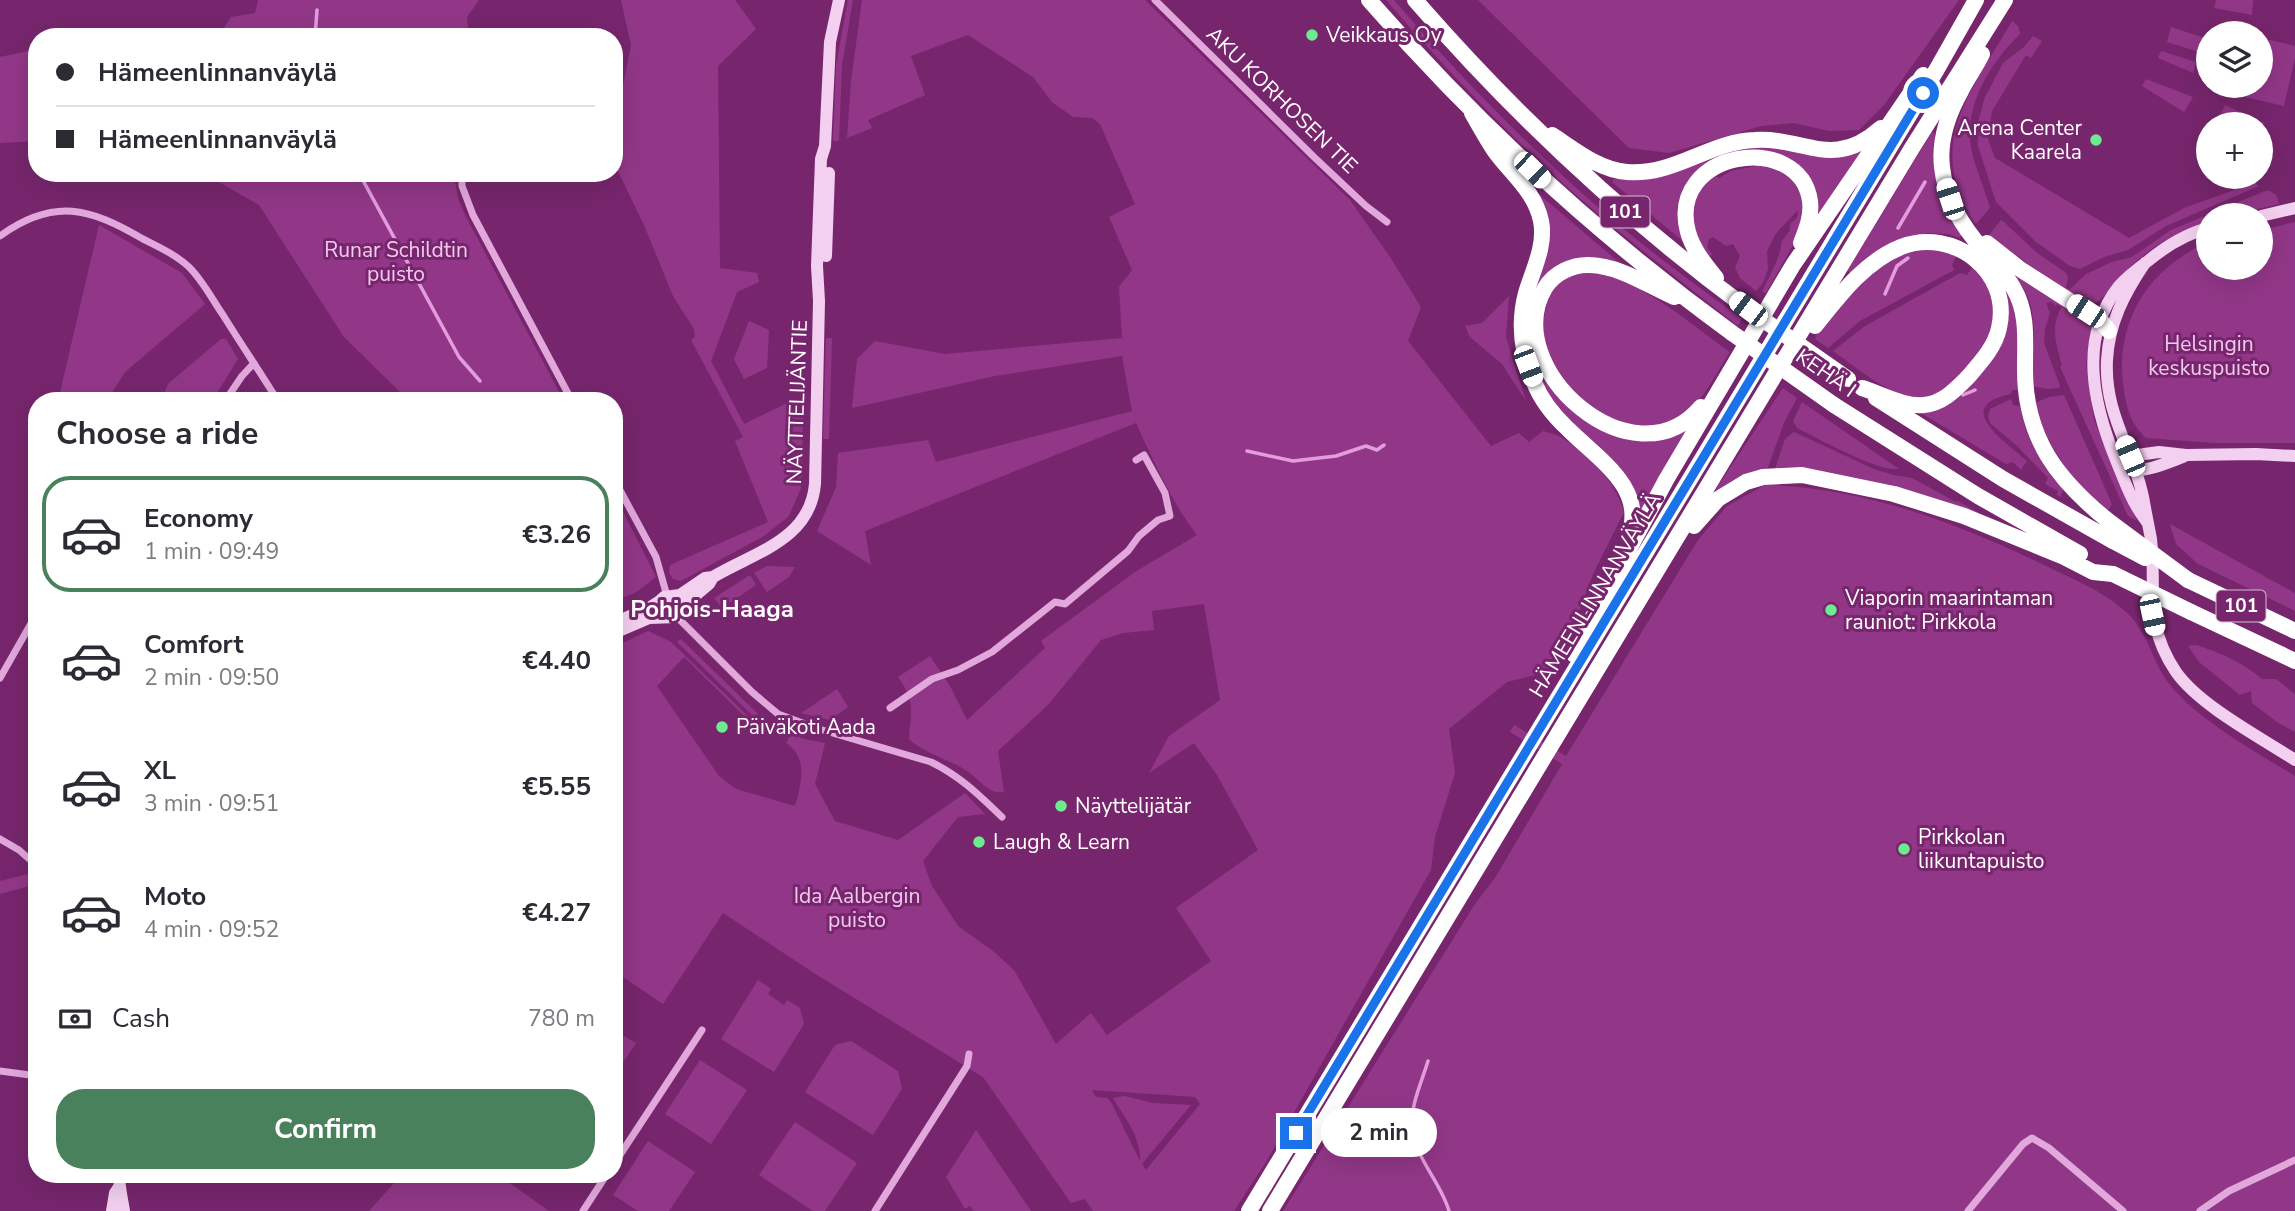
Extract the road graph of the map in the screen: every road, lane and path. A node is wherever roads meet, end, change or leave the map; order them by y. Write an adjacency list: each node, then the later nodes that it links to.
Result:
1 (839, 0): 38 (main road, NÄYTTELIJÄNTIE)
2 (1155, 0): 14 (street, AKU KORHOSEN TIE)
3 (1369, 0): 8 (highway, KEHÄ I / 101)
4 (1415, 0): 10 (highway, KEHÄ I / 101)
5 (2005, 0): 7 (highway, HÄMEENLINNANVÄYLÄ)
6 (1974, 4): 9 (highway); 51 (highway, HÄMEENLINNANVÄYLÄ)
7 (1995, 15): 15 (highway); 22 (highway, HÄMEENLINNANVÄYLÄ)
8 (1472, 113): 20 (highway, KEHÄ I / 101); 40 (highway)
9 (1896, 114): 10 (highway); 18 (highway)
10 (1530, 121): 19 (highway, KEHÄ I / 101)
11 (462, 182): 28 (street)
12 (2295, 208): 13 (main road)
13 (2273, 213)
14 (1387, 222)
15 (1963, 222): 21 (highway); 39 (highway, bridge)
16 (2196, 233): 21 (main road)
17 (0, 236): 23 (street)
18 (1793, 265): 19 (highway); 24 (highway)
19 (1728, 294): 25 (highway, KEHÄ I / 101, bridge)
20 (1698, 308): 24 (highway); 37 (highway, KEHÄ I / 101, bridge)
21 (2105, 326): 30 (main road); 33 (main road)
22 (1797, 340): 25 (highway); 42 (highway, HÄMEENLINNANVÄYLÄ)
23 (254, 363): 26 (street); 27 (street)
24 (1719, 387): 40 (highway)
25 (1863, 388): 39 (highway, KEHÄ I / 101, bridge)
26 (231, 392)
27 (272, 392)
28 (567, 392)
29 (2186, 455): 30 (main road); 31 (main road); 34 (main road)
30 (2130, 456): 33 (main road); 34 (main road)
31 (2295, 456)
32 (1136, 460): 50 (street)
33 (2119, 468): 34 (main road); 36 (main road)
34 (2135, 471): 36 (main road)
35 (623, 496): 41 (street)
36 (2147, 523): 52 (main road)
37 (2113, 574): 42 (highway); 48 (highway, KEHÄ I / 101, bridge)
38 (713, 577): 41 (main road, NÄYTTELIJÄNTIE); 43 (main road, NÄYTTELIJÄNTIE)
39 (2188, 580): 47 (highway, KEHÄ I / 101)
40 (1608, 586): 51 (highway)
41 (666, 603): 43 (main road); 43 (main road, NÄYTTELIJÄNTIE); 44 (main road, NÄYTTELIJÄNTIE); 46 (main road, NÄYTTELIJÄNTIE)
42 (1636, 604): 70 (highway, HÄMEENLINNANVÄYLÄ)
43 (679, 613): 53 (street)
44 (623, 620)
45 (28, 629): 49 (street)
46 (623, 629)
47 (2295, 631)
48 (2295, 661)
49 (0, 678)
50 (890, 708)
51 (1536, 733): 69 (highway, HÄMEENLINNANVÄYLÄ)
52 (2295, 760)
53 (1002, 817)
54 (0, 838): 55 (street)
55 (28, 858)
56 (702, 1030): 60 (street)
57 (969, 1054): 68 (street)
58 (0, 1071): 59 (street)
59 (28, 1075)
60 (623, 1150)
61 (2295, 1160): 73 (street)
62 (118, 1183): 65 (main road)
63 (120, 1183): 66 (main road)
64 (601, 1183): 67 (street)
65 (112, 1211)
66 (124, 1211)
67 (583, 1211)
68 (875, 1211)
69 (1249, 1211)
70 (1270, 1211)
71 (1968, 1211): 72 (street)
72 (2123, 1211)
73 (2200, 1211)

